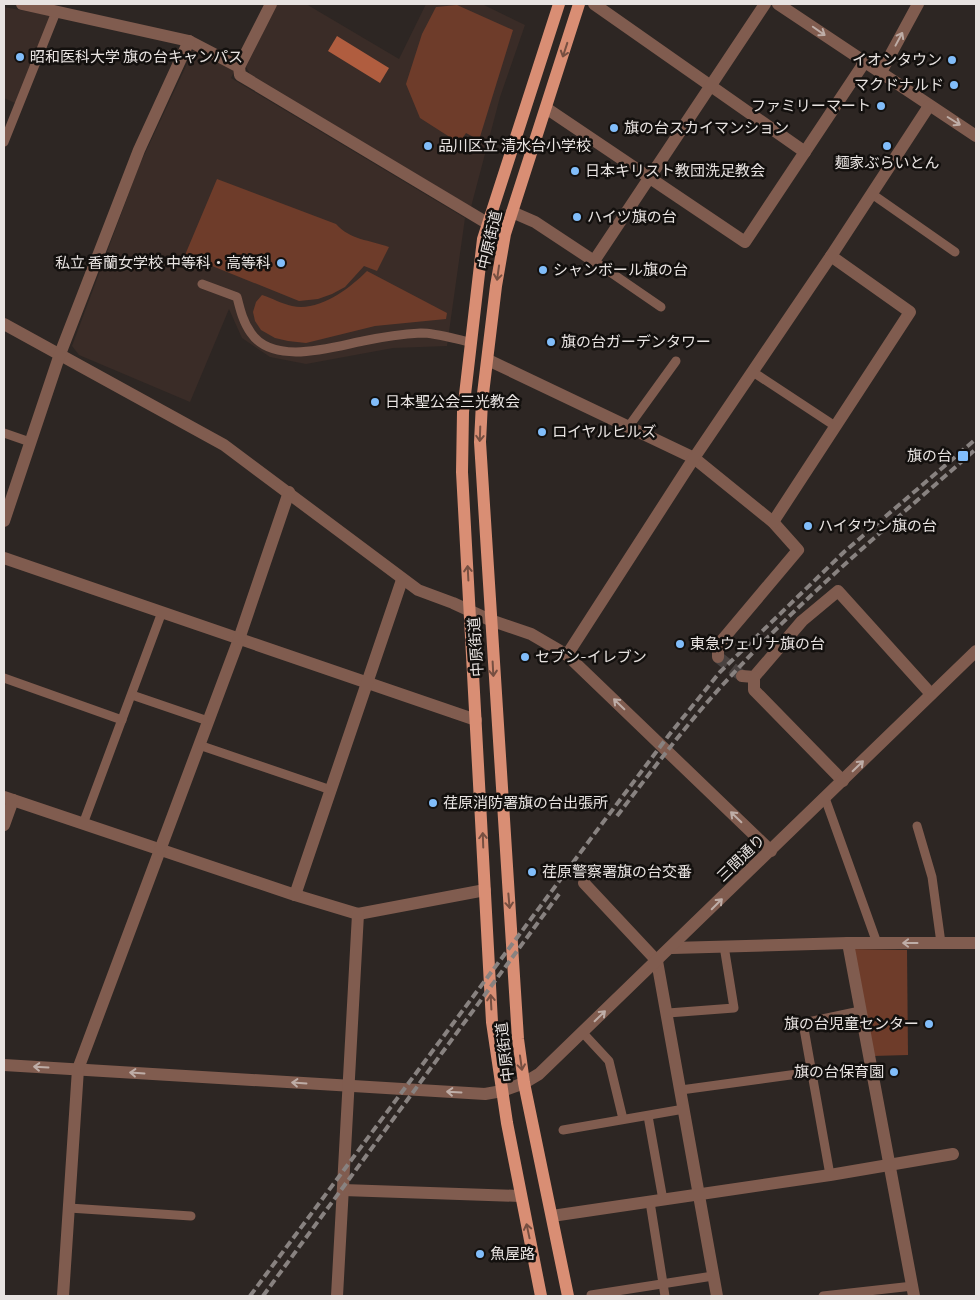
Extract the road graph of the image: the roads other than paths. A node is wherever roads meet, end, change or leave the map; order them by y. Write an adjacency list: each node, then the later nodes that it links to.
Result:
1 (22, 4): 9 (street)
2 (271, 4): 12 (street)
3 (559, 4): 23 (main road, 中原街道)
4 (579, 4): 16 (main road, 中原街道, one-way to 16)
5 (594, 4): 14 (street)
6 (765, 4): 14 (street)
7 (778, 4): 11 (street, one-way to 11)
8 (918, 4): 13 (street, one-way to 8)
9 (56, 12): 10 (street); 18 (lane)
10 (189, 41): 12 (street); 31 (street)
11 (864, 63): 13 (street); 19 (street)
12 (239, 68): 23 (street)
13 (880, 74): 15 (street)
14 (712, 86): 19 (street); 20 (street)
15 (929, 106): 17 (street, one-way to 17); 21 (street)
16 (546, 108): 20 (street); 22 (main road, 中原街道)
17 (976, 136)
18 (4, 142)
19 (806, 152): 20 (street)
20 (650, 179): 26 (street)
21 (872, 194): 24 (lane); 25 (street)
22 (512, 212): 26 (street); 32 (main road, 中原街道, one-way to 32)
23 (488, 223): 30 (main road, 中原街道)
24 (955, 252)
25 (831, 256): 34 (street); 36 (street)
26 (594, 261): 28 (lane)
27 (202, 284): 30 (lane)
28 (661, 307)
29 (4, 324): 31 (street)
30 (470, 342): 45 (main road, 中原街道, one-way to 30)
31 (60, 354): 38 (street); 40 (street)
32 (488, 360): 35 (street); 47 (main road, 中原街道, one-way to 47)
33 (676, 361): 35 (lane)
34 (753, 372): 36 (lane); 39 (street)
35 (629, 426): 39 (street)
36 (835, 426): 42 (street)
37 (4, 433): 38 (lane)
38 (30, 442): 41 (street)
39 (694, 458): 42 (street); 50 (street)
40 (289, 492): 44 (street); 48 (street)
41 (4, 521)
42 (773, 522): 51 (street)
43 (4, 558): 46 (street)
44 (402, 580): 45 (street); 53 (street)
45 (470, 610): 47 (street); 57 (main road, 中原街道)
46 (162, 612): 48 (street); 55 (lane)
47 (490, 620): 50 (street); 86 (main road, 中原街道, one-way to 86)
48 (239, 639): 53 (street); 58 (street)
49 (976, 650): 54 (street, 三間通り)
50 (568, 655): 68 (street, one-way to 50)
51 (718, 657)
52 (4, 678): 56 (lane)
53 (367, 684): 57 (street); 61 (street)
54 (931, 694): 60 (street, 三間通り, one-way to 54); 60 (street)
55 (132, 695): 56 (lane); 58 (lane)
56 (122, 720): 64 (lane)
57 (476, 720): 70 (main road, 中原街道, one-way to 57)
58 (208, 721): 59 (street)
59 (199, 745): 61 (lane); 67 (street)
60 (842, 781): 63 (street, 三間通り)
61 (331, 790): 71 (street)
62 (8, 798): 64 (street); 65 (street)
63 (825, 798): 68 (street, 三間通り); 74 (lane)
64 (83, 824): 67 (street)
65 (4, 825)
66 (917, 826): 75 (lane)
67 (160, 850): 71 (street); 84 (street)
68 (771, 850): 78 (street, 三間通り, one-way to 68)
69 (584, 884): 79 (street)
70 (484, 890): 72 (street); 89 (main road, 中原街道, one-way to 70)
71 (295, 895): 72 (street)
72 (358, 914): 87 (street)
73 (848, 943): 74 (street); 77 (street); 80 (street)
74 (877, 943): 75 (street, one-way to 74)
75 (941, 943): 76 (street)
76 (976, 943)
77 (724, 946): 78 (street); 81 (lane)
78 (672, 948): 79 (street, 三間通り)
79 (657, 961): 81 (street); 82 (street, 三間通り, one-way to 79)
80 (860, 1011): 85 (lane); 95 (street)
81 (668, 1013): 88 (street)
82 (583, 1033): 86 (street, 三間通り); 92 (lane)
83 (4, 1065): 84 (street, 三間通り, one-way to 83)
84 (78, 1069): 87 (street, 三間通り, one-way to 84); 102 (street)
85 (812, 1072): 88 (lane); 96 (lane)
86 (524, 1083): 89 (street, 三間通り); 104 (main road, 中原街道)
87 (348, 1086): 89 (street, 三間通り, one-way to 87); 97 (street)
88 (681, 1090): 90 (street)
89 (502, 1091): 99 (main road, 中原街道)
90 (684, 1109): 91 (lane); 98 (street)
91 (648, 1116): 92 (lane); 100 (lane)
92 (624, 1119): 93 (lane)
93 (563, 1130)
94 (953, 1154): 95 (street)
95 (890, 1166): 96 (street); 107 (street)
96 (830, 1175): 98 (street)
97 (343, 1190): 99 (street); 110 (street)
98 (698, 1195): 100 (street); 105 (street)
99 (521, 1196): 111 (main road, 中原街道, one-way to 99)
100 (663, 1200): 101 (street)
101 (650, 1202): 104 (street); 106 (lane)
102 (69, 1208): 103 (lane); 109 (street)
103 (191, 1216)
104 (552, 1216): 112 (main road, 中原街道)
105 (713, 1276): 106 (lane); 114 (street)
106 (662, 1283): 108 (lane); 113 (lane)
107 (914, 1291): 115 (lane)
108 (591, 1295)
109 (66, 1296)
110 (337, 1296)
111 (541, 1296)
112 (568, 1296)
113 (665, 1296)
114 (717, 1296)
115 (823, 1296)

